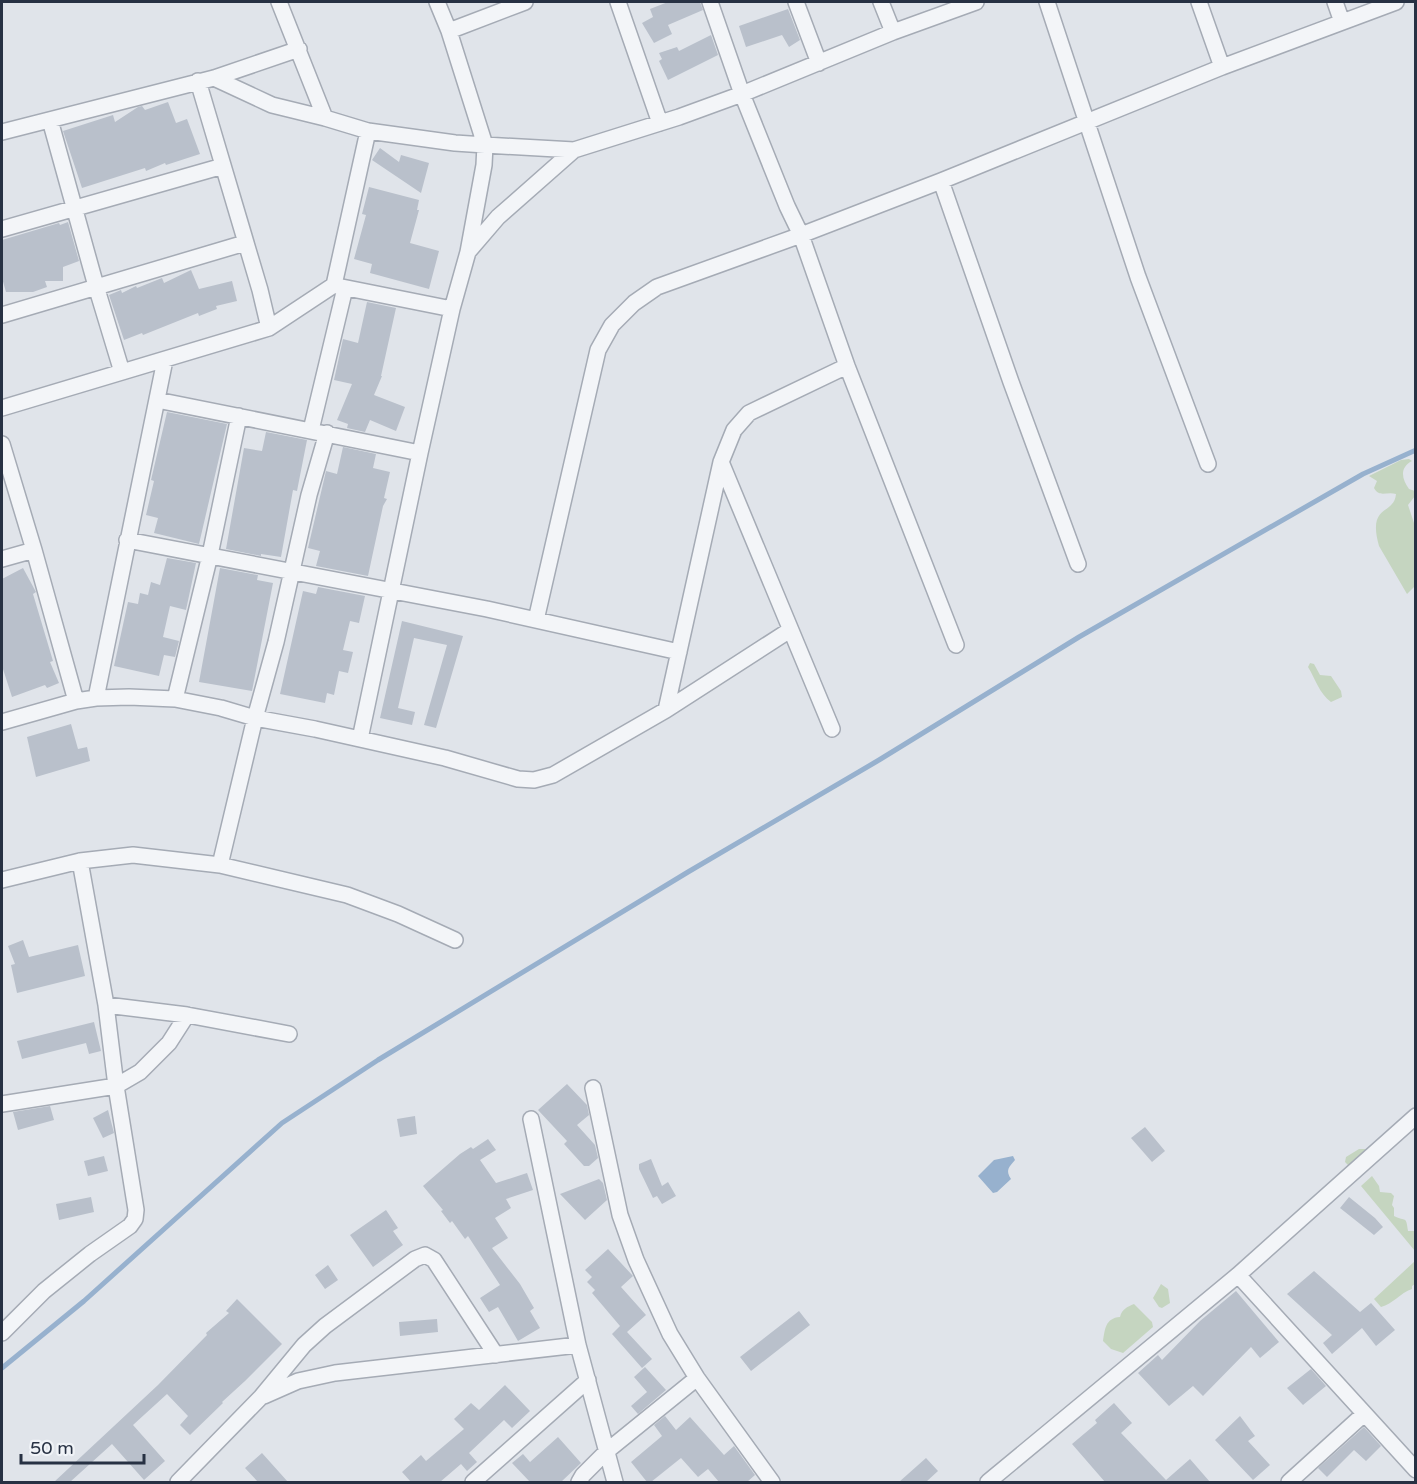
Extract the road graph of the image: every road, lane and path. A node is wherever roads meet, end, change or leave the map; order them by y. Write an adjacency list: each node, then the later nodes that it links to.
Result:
1 (279, 2): 16 (street)
2 (437, 2): 14 (street)
3 (525, 2): 14 (street)
4 (618, 2): 25 (street)
5 (710, 2): 21 (street)
6 (796, 2): 17 (street)
7 (881, 2): 15 (street)
8 (976, 2): 15 (street)
9 (1047, 2): 24 (street)
10 (1199, 2): 18 (street)
11 (1335, 2): 13 (street)
12 (1396, 2): 13 (street)
13 (1342, 22): 18 (street)
14 (449, 31): 28 (street)
15 (893, 32): 17 (street)
16 (299, 49): 19 (street); 22 (street)
17 (819, 63): 21 (street)
18 (1222, 67): 24 (street)
19 (214, 78): 20 (street); 22 (street)
20 (198, 81): 23 (street); 30 (street)
21 (742, 94): 25 (street); 34 (street)
22 (325, 118): 26 (street)
23 (50, 120): 27 (street); 32 (street)
24 (1087, 122): 31 (street); 52 (street)
25 (660, 123): 29 (street)
26 (368, 131): 28 (street); 38 (street)
27 (2, 132)
28 (485, 145): 29 (street); 36 (street)
29 (574, 150): 36 (street)
30 (223, 166): 32 (street); 35 (street)
31 (942, 182): 34 (street); 58 (street)
32 (75, 210): 33 (street); 37 (street)
33 (2, 229)
34 (801, 235): 43 (street); 61 (street)
35 (246, 243): 37 (street); 41 (street)
36 (468, 252): 39 (street)
37 (96, 286): 40 (street); 44 (street)
38 (339, 286): 39 (street); 41 (street); 48 (street)
39 (452, 309): 50 (street)
40 (2, 315)
41 (269, 328): 42 (street)
42 (165, 360): 44 (street); 45 (street)
43 (847, 366): 51 (street); 63 (street)
44 (122, 372): 46 (street)
45 (157, 400): 47 (street); 54 (street)
46 (2, 408)
47 (239, 416): 48 (street); 56 (street)
48 (319, 432): 50 (street); 59 (street)
49 (2, 444): 53 (street)
50 (420, 453): 60 (street)
51 (721, 462): 62 (street); 64 (street)
52 (1209, 464)
53 (6, 473): 55 (street)
54 (127, 540): 56 (street); 65 (street)
55 (34, 550): 57 (street); 67 (street)
56 (210, 555): 59 (street); 66 (street)
57 (2, 559)
58 (1078, 564)
59 (291, 571): 60 (street); 69 (street)
60 (392, 592): 61 (street); 72 (street)
61 (536, 620): 64 (street)
62 (790, 630): 68 (street); 71 (street)
63 (956, 645)
64 (679, 652): 68 (street)
65 (96, 698): 66 (street); 67 (street)
66 (175, 699): 69 (street)
67 (76, 701): 70 (street)
68 (666, 710): 72 (street)
69 (255, 718): 72 (street); 74 (street)
70 (2, 722)
71 (832, 729)
72 (360, 739)
73 (80, 861): 74 (street); 75 (street); 77 (street)
74 (220, 865): 76 (street)
75 (2, 880)
76 (455, 940)
77 (106, 1005): 78 (street); 80 (street)
78 (187, 1015): 79 (street); 80 (street)
79 (289, 1034)
80 (116, 1086): 82 (street); 86 (street)
81 (593, 1088): 89 (street)
82 (2, 1104)
83 (1416, 1116): 85 (street)
84 (531, 1119): 87 (street)
85 (1238, 1275): 92 (street); 100 (street)
86 (2, 1333)
87 (578, 1345): 88 (street); 90 (street)
88 (496, 1355): 91 (street); 91 (street)
89 (697, 1378): 93 (street); 99 (street)
90 (588, 1380): 93 (street); 96 (street)
91 (261, 1397): 95 (street)
92 (1364, 1414): 94 (street); 101 (street)
93 (607, 1451): 97 (street); 98 (street)
94 (1416, 1470)
95 (178, 1482)
96 (473, 1482)
97 (579, 1482)
98 (615, 1482)
99 (772, 1482)
100 (988, 1482)
101 (1289, 1482)

